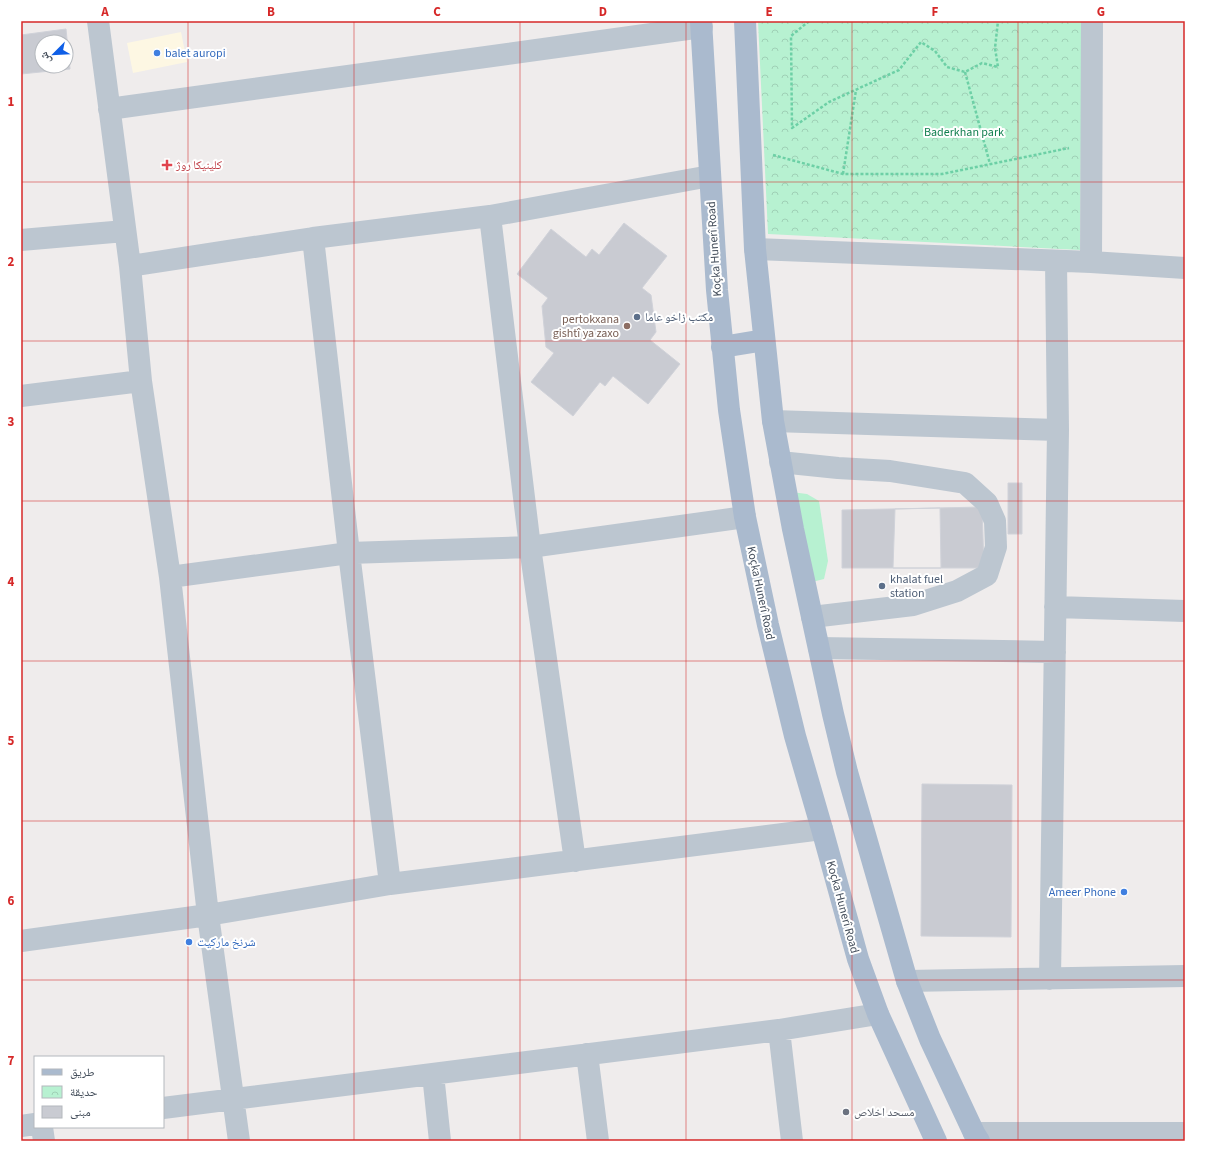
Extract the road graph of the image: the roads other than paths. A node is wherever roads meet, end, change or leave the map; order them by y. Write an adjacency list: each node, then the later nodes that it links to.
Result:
1 (98, 21): 5 (street)
2 (745, 21): 11 (main road)
3 (1092, 21): 13 (street)
4 (701, 24): 5 (street); 6 (main road, Koçka Hunerî Road)
5 (110, 109): 8 (street)
6 (710, 176): 7 (street); 17 (main road, Koçka Hunerî Road)
7 (490, 216): 9 (street); 24 (street)
8 (125, 231): 10 (street); 14 (street)
9 (313, 238): 14 (street); 25 (street)
10 (21, 240)
11 (755, 248): 12 (street); 16 (main road)
12 (1056, 261): 13 (street); 21 (street)
13 (1090, 262): 15 (street)
14 (130, 266): 18 (street)
15 (1185, 268)
16 (764, 340): 17 (main road); 20 (main road)
17 (722, 347): 23 (main road, Koçka Hunerî Road)
18 (141, 381): 19 (street); 26 (street)
19 (21, 396)
20 (773, 421): 21 (street); 22 (main road)
21 (1058, 430): 27 (street)
22 (780, 462): 29 (main road); 29 (street)
23 (745, 518): 24 (street); 32 (main road, Koçka Hunerî Road)
24 (530, 547): 25 (street); 33 (street)
25 (349, 553): 26 (street); 34 (street)
26 (170, 577): 35 (street)
27 (1055, 607): 28 (street); 31 (street)
28 (1185, 611)
29 (812, 617): 30 (main road)
30 (819, 648): 31 (street); 39 (main road)
31 (1055, 652): 38 (street)
32 (822, 829): 33 (street); 40 (main road, Koçka Hunerî Road)
33 (575, 861): 34 (street)
34 (390, 884): 35 (street)
35 (208, 915): 36 (street); 44 (street)
36 (21, 941)
37 (1185, 976): 38 (street)
38 (1050, 979): 39 (street)
39 (907, 981): 50 (main road)
40 (878, 1014): 41 (street); 56 (main road, Koçka Hunerî Road)
41 (779, 1030): 42 (street); 55 (street)
42 (587, 1054): 43 (street); 54 (street)
43 (433, 1074): 44 (street); 53 (street)
44 (234, 1099): 45 (street); 52 (street)
45 (164, 1108)
46 (34, 1124): 47 (street)
47 (21, 1126)
48 (42, 1128): 51 (street)
49 (1185, 1133): 50 (street)
50 (977, 1137)
51 (44, 1141)
52 (239, 1141)
53 (440, 1141)
54 (598, 1141)
55 (792, 1141)
56 (936, 1141)

